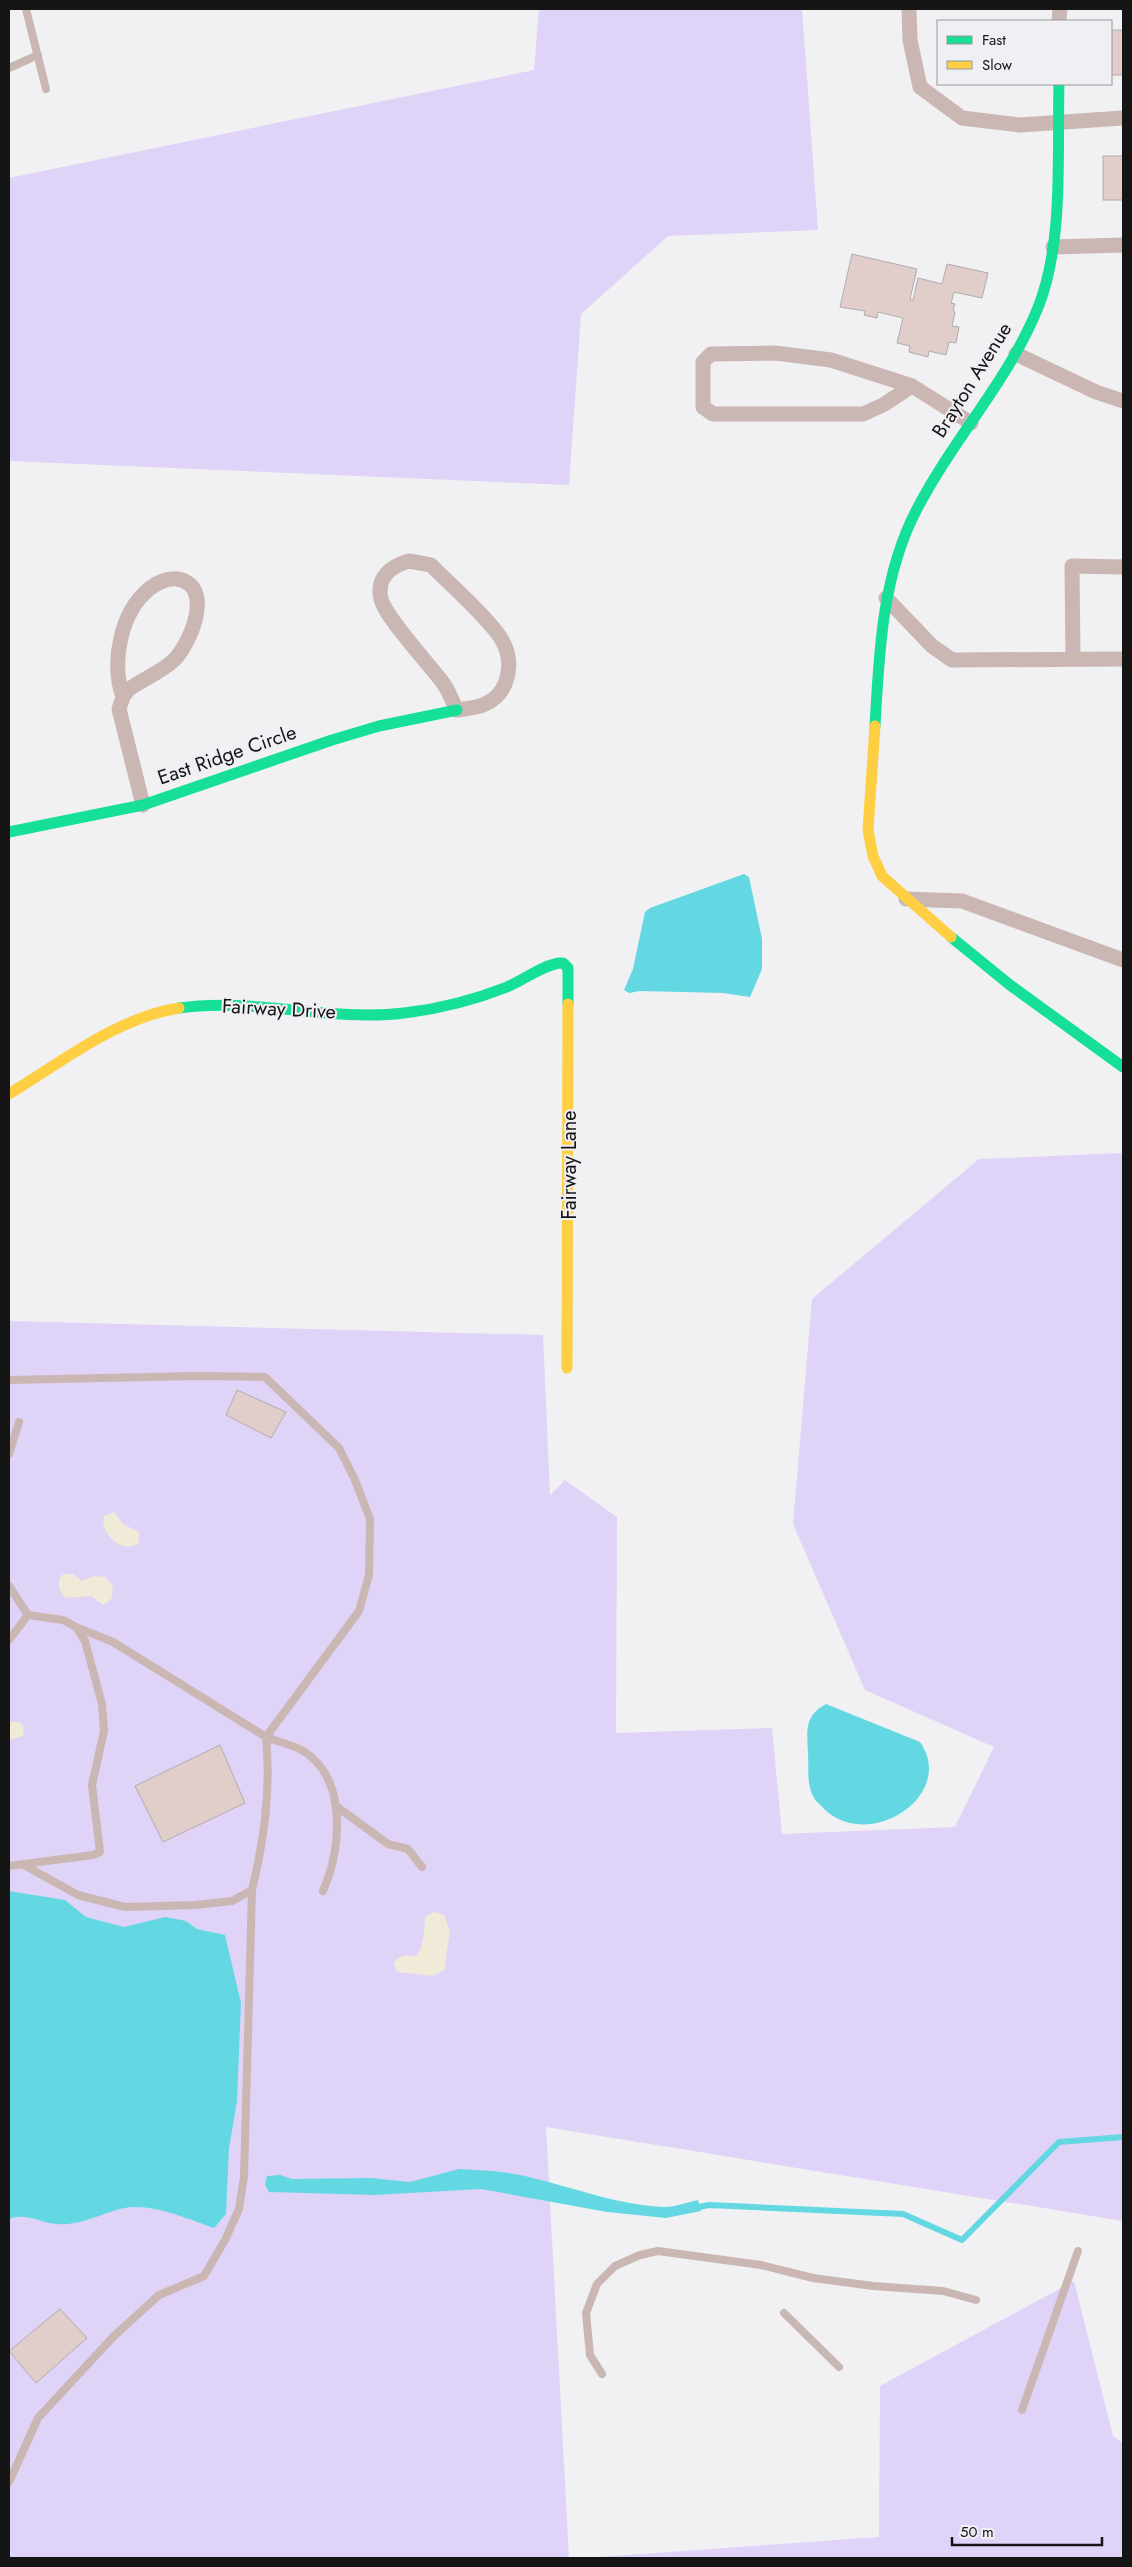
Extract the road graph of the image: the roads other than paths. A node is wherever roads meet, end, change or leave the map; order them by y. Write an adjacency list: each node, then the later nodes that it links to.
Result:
1 (26, 9): 3 (lane)
2 (909, 9): 8 (street)
3 (38, 55): 4 (lane); 6 (lane)
4 (9, 68)
5 (1059, 85): 8 (street, Brayton Avenue)
6 (46, 89)
7 (1123, 118): 8 (street)
8 (1058, 122): 10 (street, Brayton Avenue)
9 (1123, 246): 10 (street)
10 (1053, 247): 11 (street, Brayton Avenue)
11 (1016, 354): 13 (street); 14 (street, Brayton Avenue)
12 (912, 386): 12 (street); 14 (street)
13 (1123, 401)
14 (971, 423): 16 (street, Brayton Avenue)
15 (1123, 567): 17 (street)
16 (886, 598): 17 (street); 23 (street, Brayton Avenue)
17 (1073, 659): 18 (street)
18 (1123, 659)
19 (123, 698): 19 (street); 21 (street)
20 (456, 710): 20 (street, East Ridge Circle); 21 (street, East Ridge Circle)
21 (143, 805): 22 (street, East Ridge Circle)
22 (9, 832)
23 (906, 899): 24 (street); 26 (street, Brayton Avenue)
24 (1123, 960)
25 (563, 963): 27 (street, Fairway Drive); 28 (street, Fairway Lane)
26 (1123, 1067)
27 (9, 1094)
28 (567, 1368)
29 (9, 1380): 36 (lane)
30 (19, 1422): 31 (lane)
31 (9, 1454)
32 (9, 1586): 33 (lane)
33 (28, 1614): 34 (lane); 35 (lane)
34 (76, 1627): 36 (lane); 38 (lane)
35 (9, 1640)
36 (266, 1737): 37 (lane); 41 (lane)
37 (336, 1806): 40 (lane); 42 (lane)
38 (22, 1864): 39 (lane); 41 (lane)
39 (9, 1866)
40 (422, 1867)
41 (252, 1890): 49 (lane)
42 (323, 1891)
43 (1078, 2250): 48 (lane)
44 (976, 2300): 47 (lane)
45 (784, 2313): 46 (lane)
46 (839, 2367)
47 (602, 2374)
48 (1022, 2410)
49 (9, 2482)

